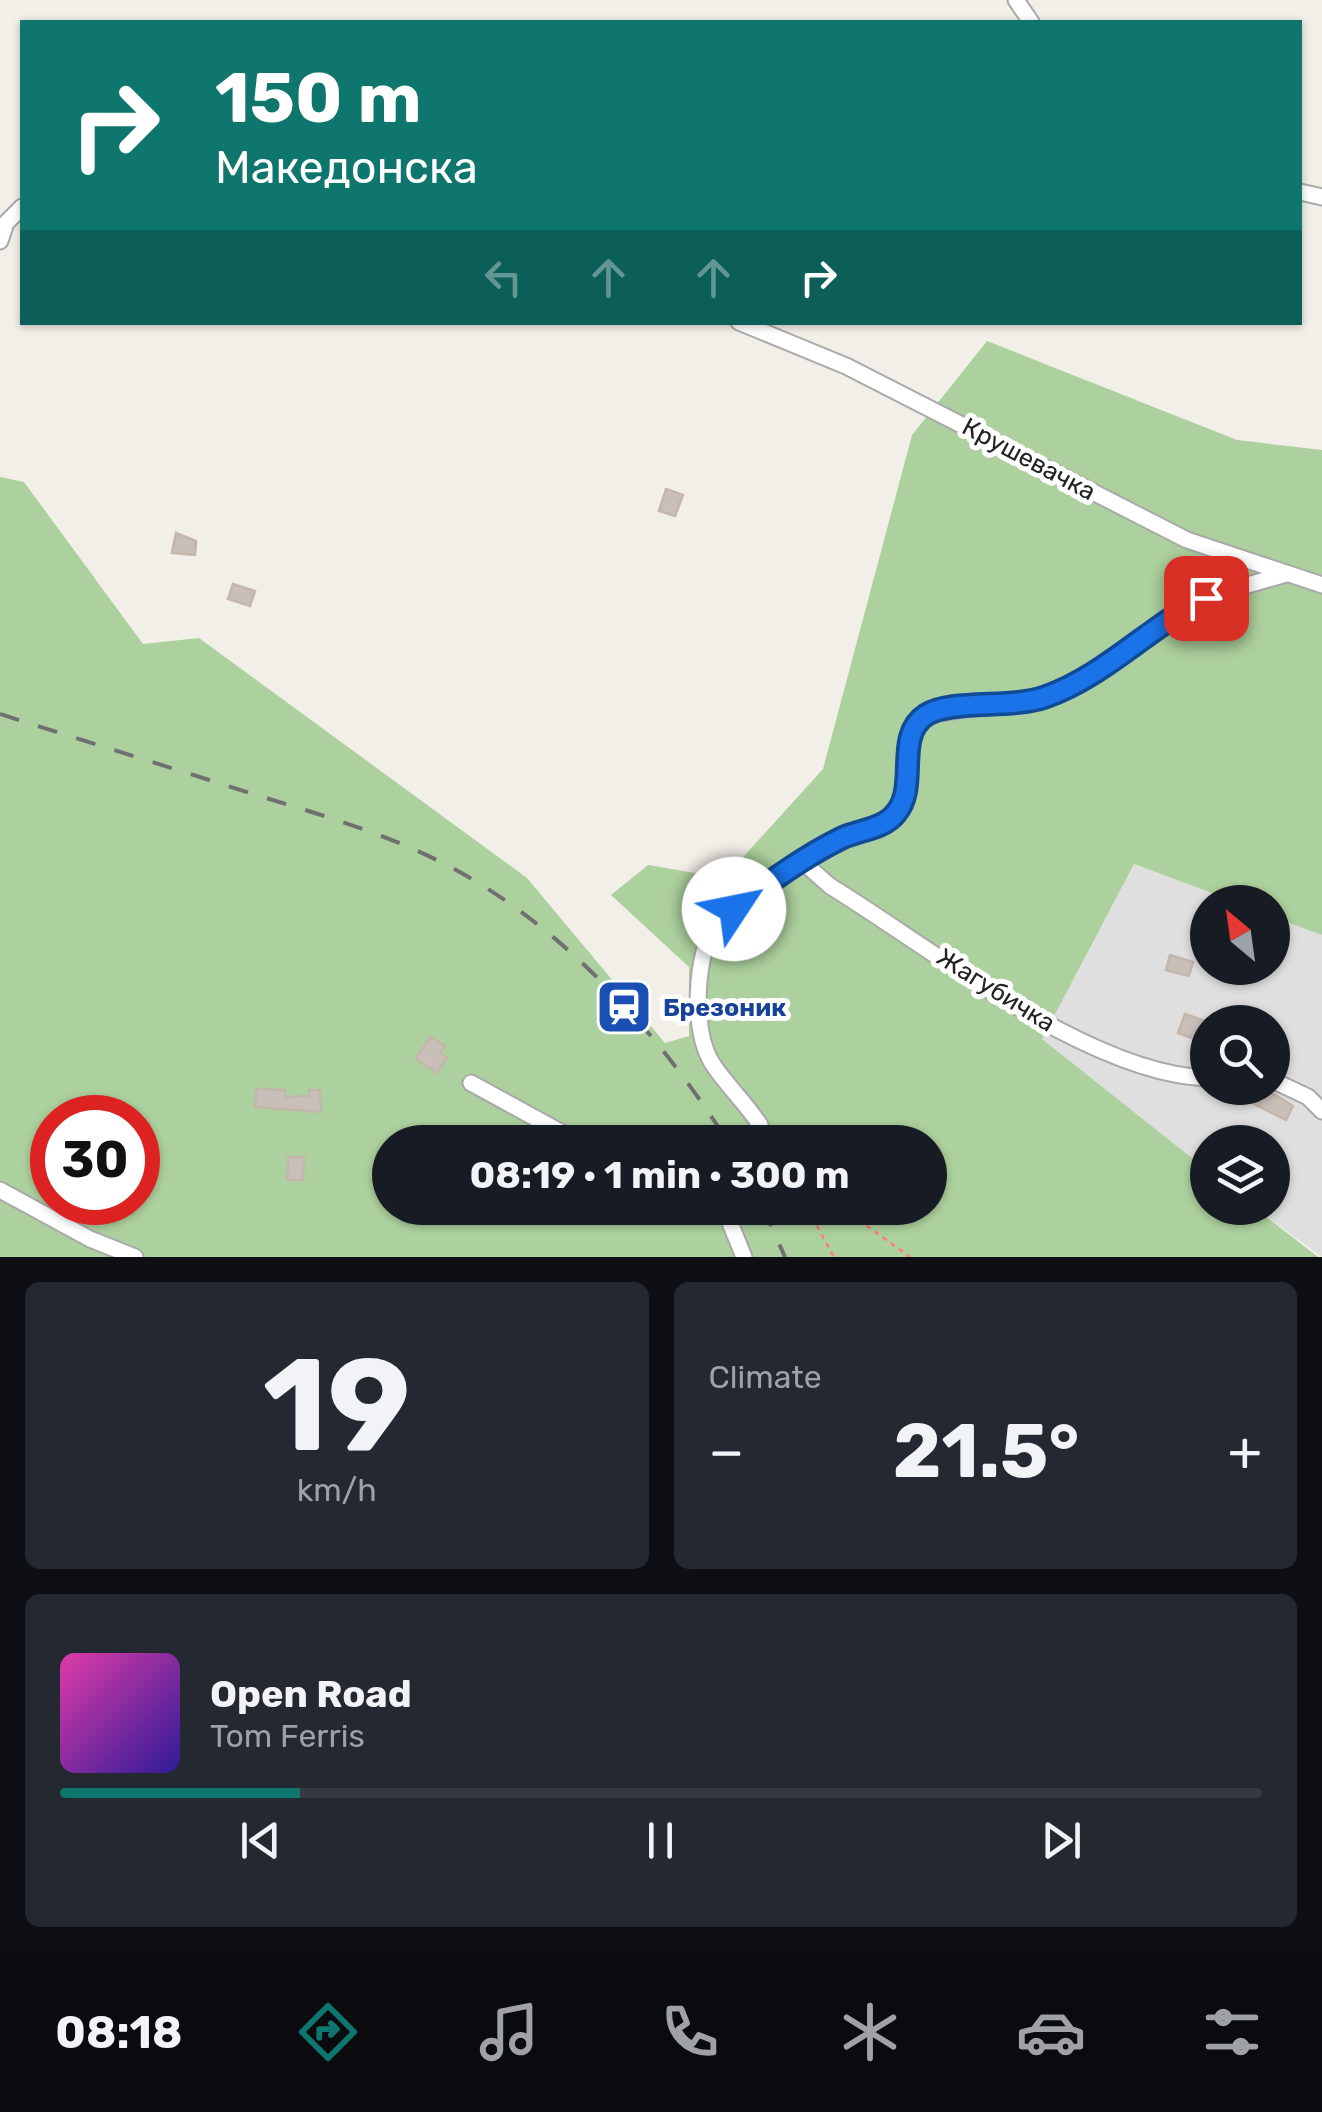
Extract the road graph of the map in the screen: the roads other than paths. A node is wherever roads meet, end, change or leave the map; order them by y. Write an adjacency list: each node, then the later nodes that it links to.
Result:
1 (20, 209): 2 (street)
2 (0, 240)
3 (746, 325): 4 (street, Крушевачка)
4 (1286, 574): 5 (street, Крушевачка); 6 (street)
5 (1322, 585)
6 (804, 863): 7 (street, Жагубичка); 12 (street)
7 (1190, 1076)
8 (471, 1083): 11 (street)
9 (1290, 1088): 10 (street)
10 (1322, 1111)
11 (547, 1125)
12 (760, 1125)
13 (0, 1190): 15 (street)
14 (731, 1225): 16 (street)
15 (135, 1257)
16 (744, 1257)

